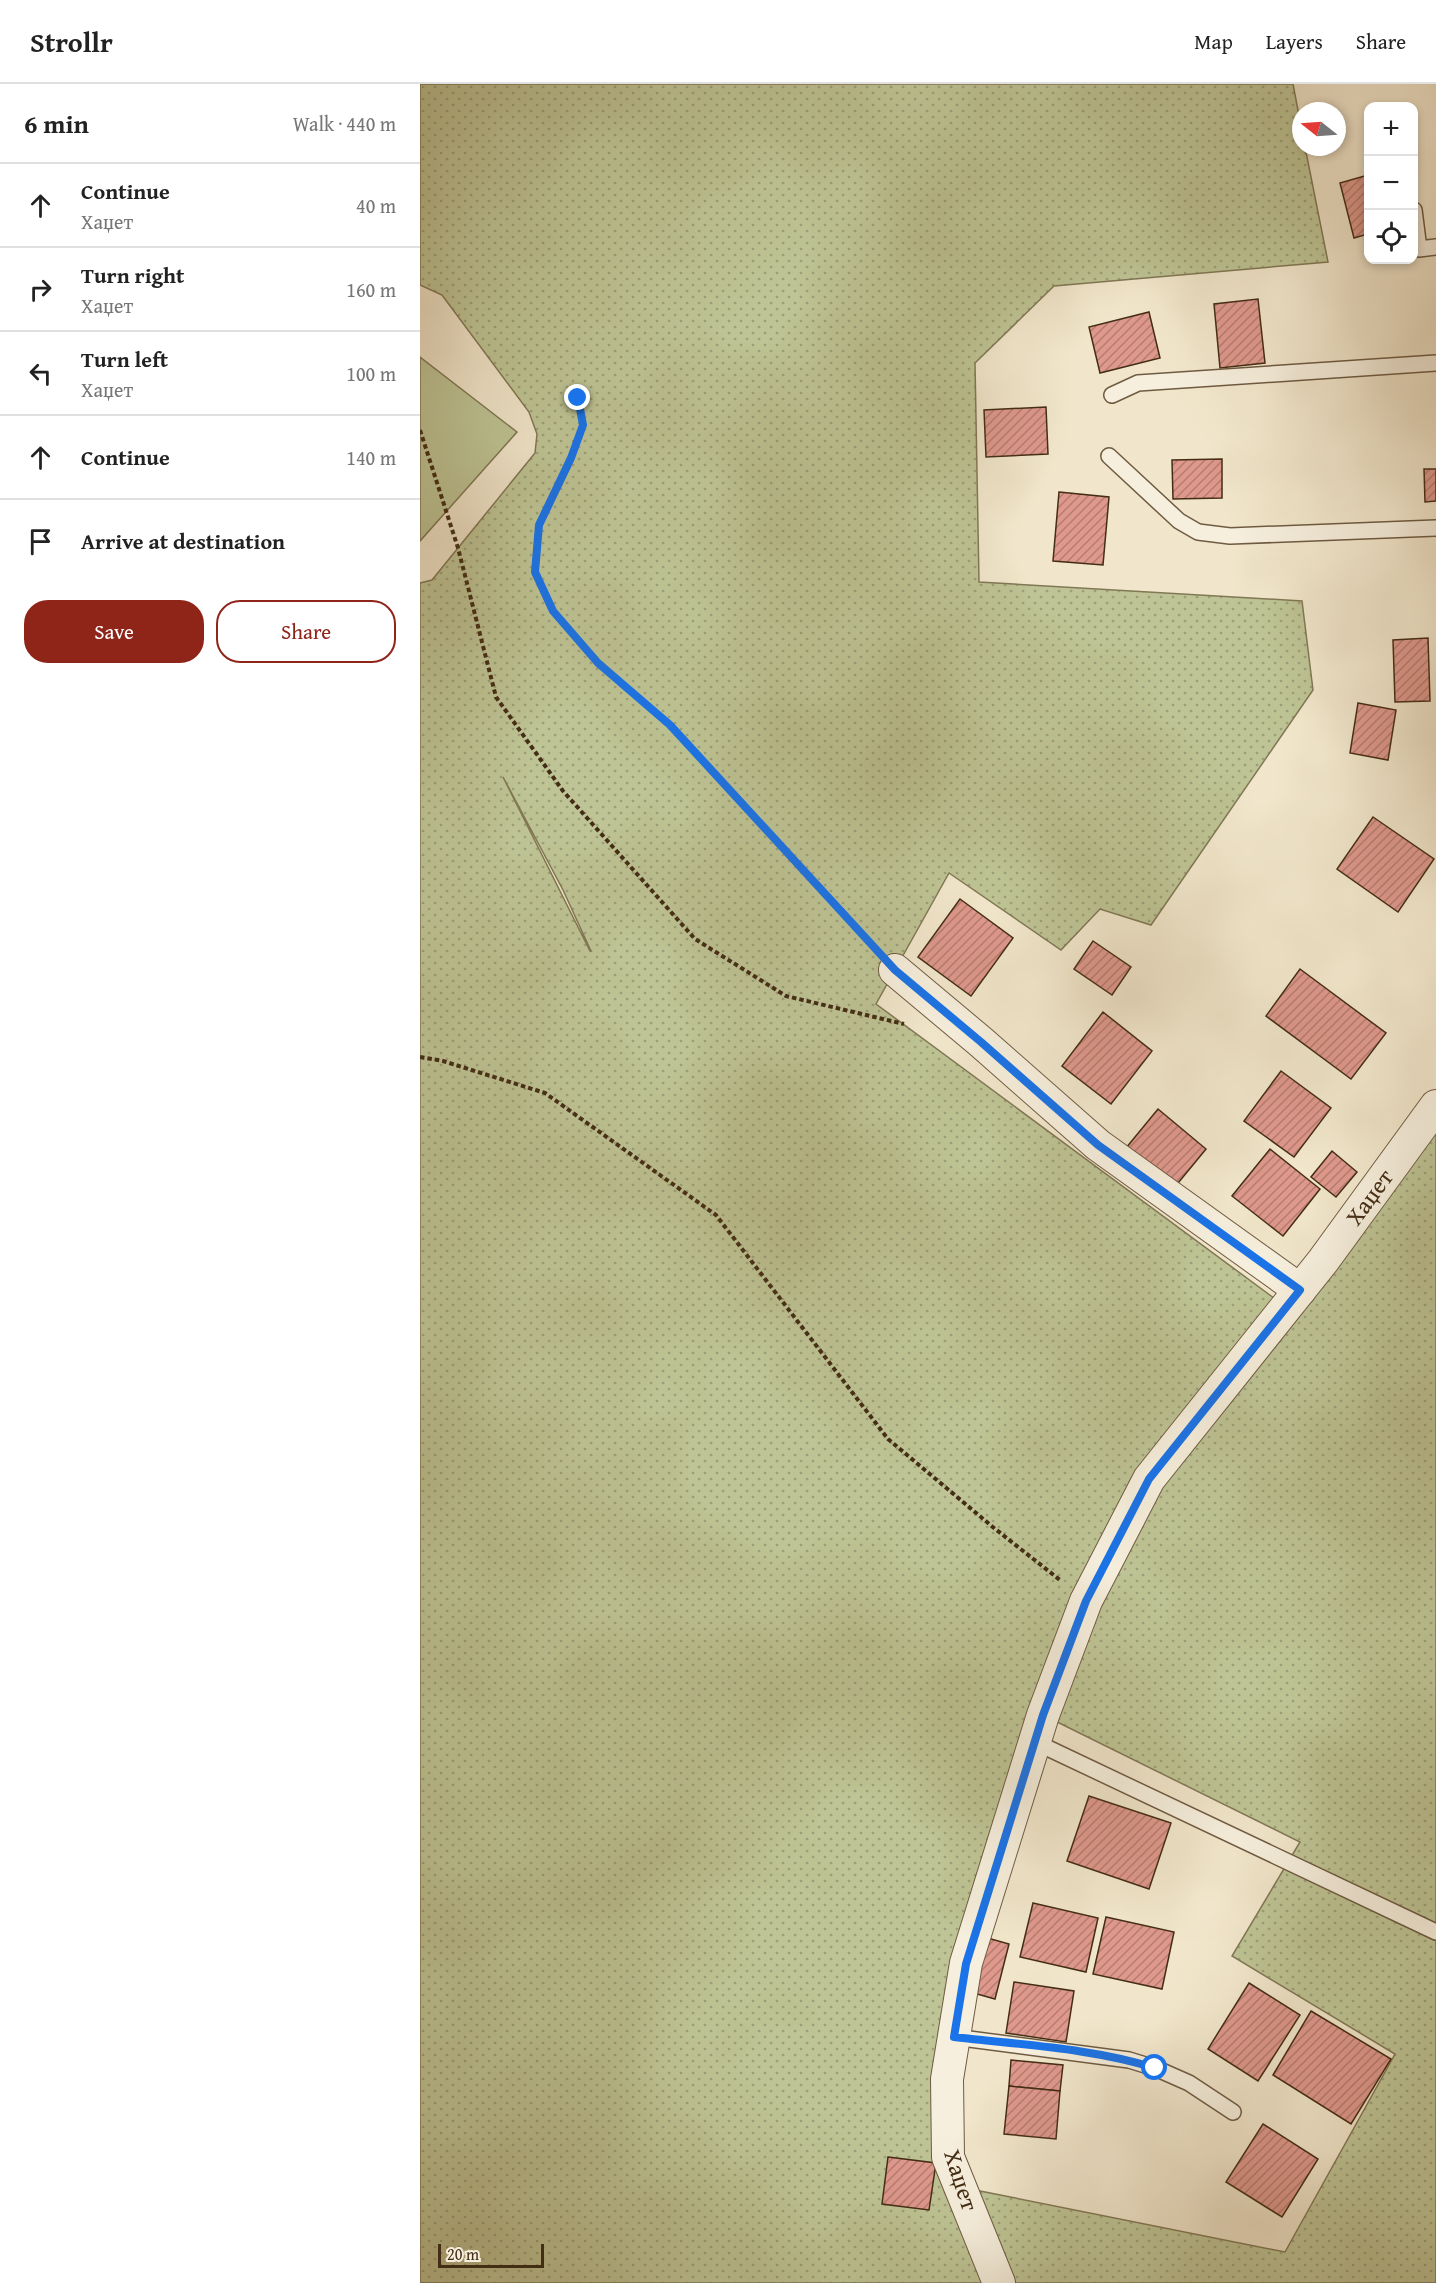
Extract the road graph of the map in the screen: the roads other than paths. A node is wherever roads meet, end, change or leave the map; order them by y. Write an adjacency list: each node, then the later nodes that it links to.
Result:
1 (1418, 242): 2 (lane)
2 (1436, 247)
3 (1436, 363): 4 (lane)
4 (1112, 395)
5 (1109, 456): 6 (lane)
6 (1436, 528)
7 (895, 970): 9 (street)
8 (1436, 1106): 9 (street, Хаџет)
9 (1300, 1290): 10 (street, Хаџет)
10 (1035, 1742): 11 (lane); 12 (street, Хаџет)
11 (1436, 1932)
12 (954, 2037): 13 (lane); 14 (street, Хаџет)
13 (1233, 2112)
14 (999, 2283)

